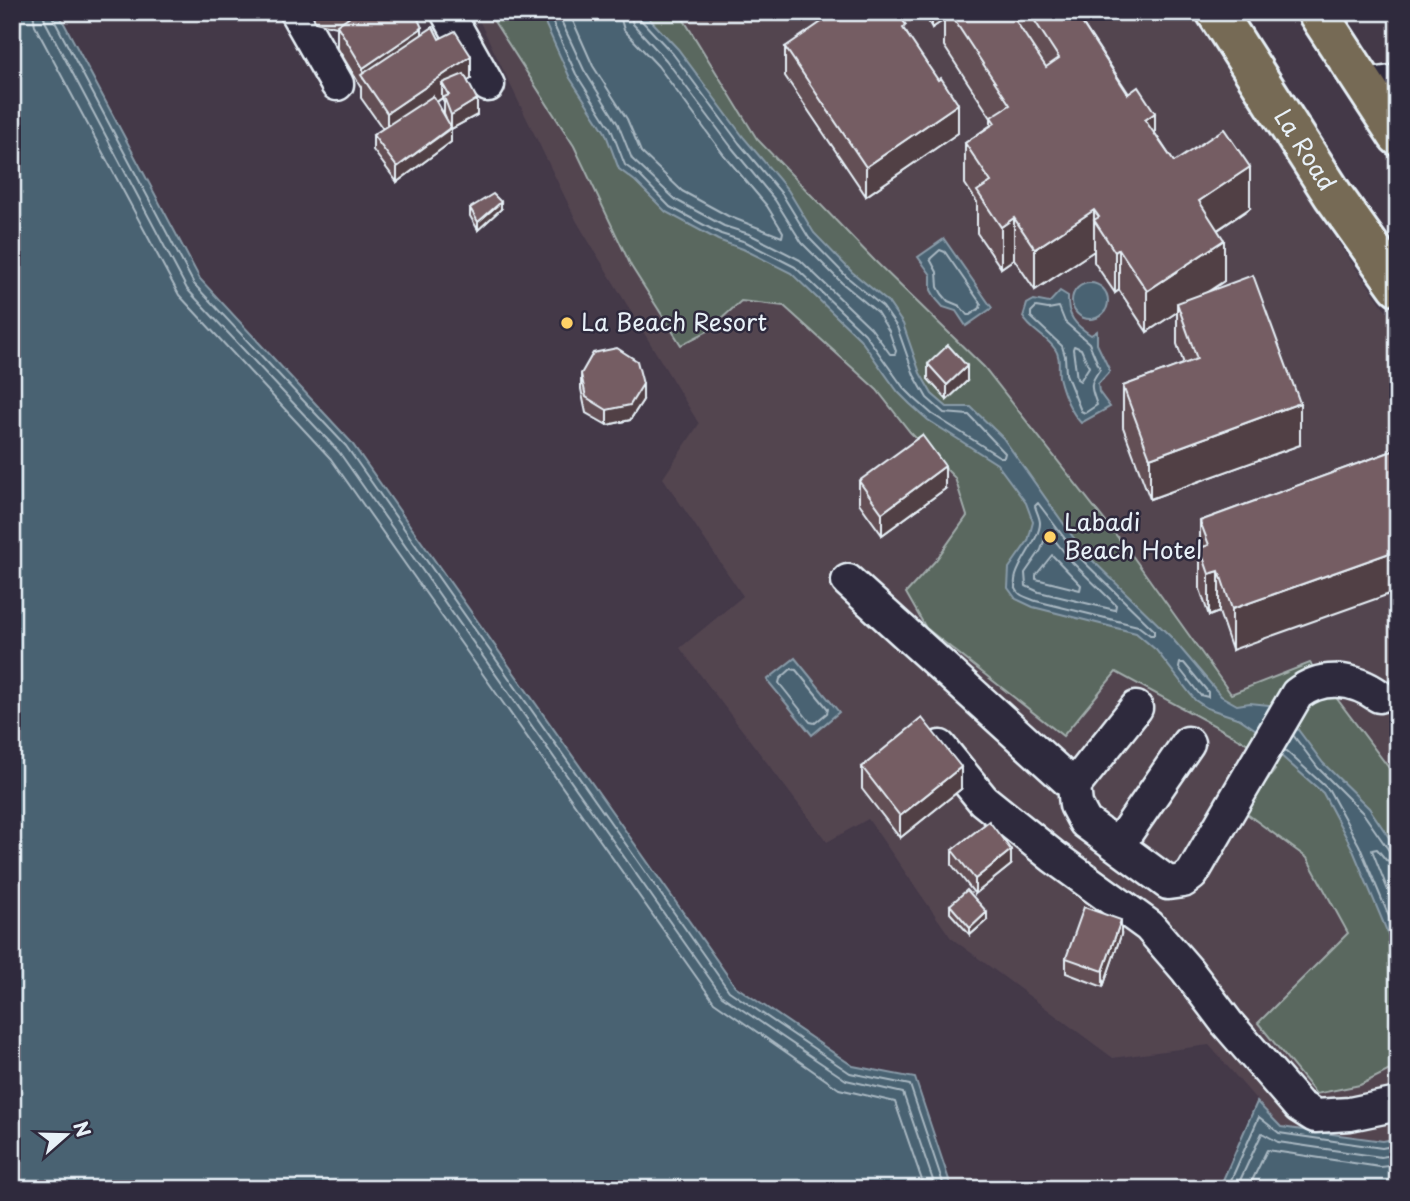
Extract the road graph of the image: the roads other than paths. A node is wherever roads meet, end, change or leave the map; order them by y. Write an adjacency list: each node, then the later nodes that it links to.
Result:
1 (296, 12): 5 (lane)
2 (447, 12): 7 (lane)
3 (1216, 12): 9 (main road, La Road)
4 (1317, 12): 6 (main road)
5 (337, 84)
6 (1381, 84): 8 (main road)
7 (488, 85)
8 (1398, 136)
9 (1398, 286)
10 (848, 581): 15 (lane)
11 (1379, 696): 16 (lane)
12 (1136, 708): 15 (lane)
13 (1188, 743): 16 (lane)
14 (940, 747): 17 (lane)
15 (1074, 786): 16 (lane)
16 (1118, 845)
17 (1398, 1104)

